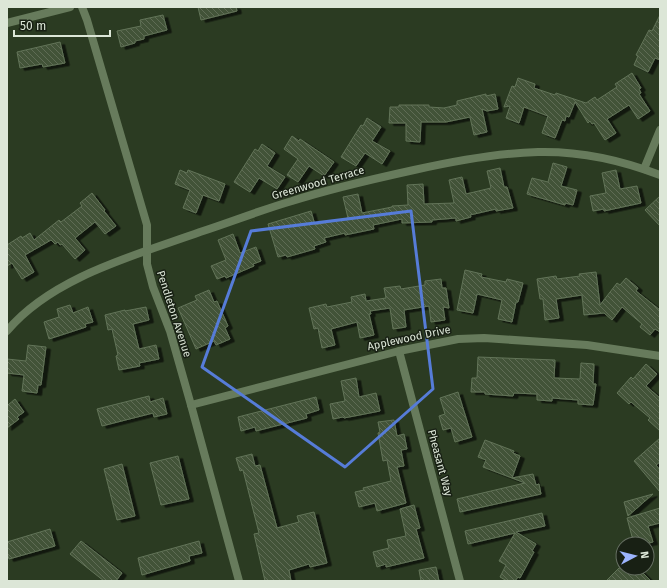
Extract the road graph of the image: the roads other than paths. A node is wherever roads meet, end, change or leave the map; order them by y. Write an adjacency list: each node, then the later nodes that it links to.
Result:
1 (70, 7): 3 (street)
2 (82, 7): 7 (street, Pendleton Avenue)
3 (7, 23)
4 (660, 130): 5 (street)
5 (644, 169): 6 (street, Greenwood Terrace); 7 (street, Greenwood Terrace)
6 (660, 175)
7 (146, 251): 8 (street, Greenwood Terrace); 11 (street, Pendleton Avenue)
8 (7, 331)
9 (399, 351): 10 (street, Applewood Drive); 11 (street, Applewood Drive); 13 (street, Pheasant Way)
10 (660, 356)
11 (191, 405): 12 (street, Pendleton Avenue)
12 (239, 581)
13 (460, 581)

